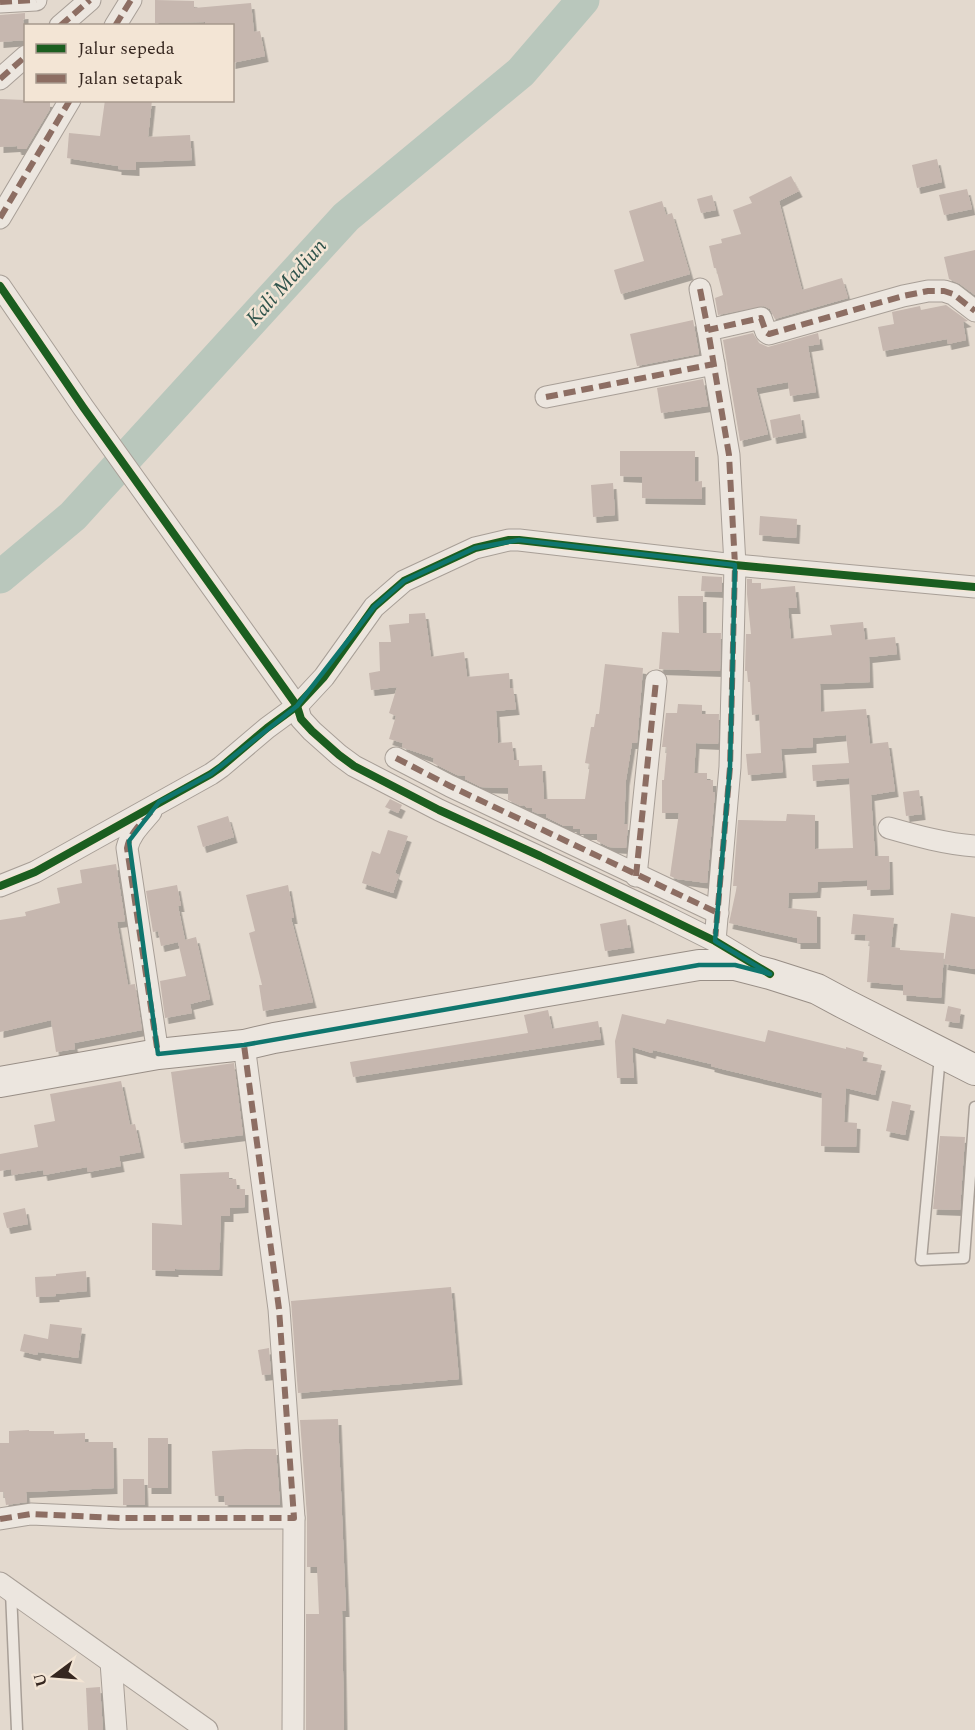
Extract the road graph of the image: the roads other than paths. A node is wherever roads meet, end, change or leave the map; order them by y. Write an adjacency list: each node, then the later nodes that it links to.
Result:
1 (36, 0): 4 (street)
2 (90, 0): 5 (street)
3 (130, 0): 6 (street)
4 (0, 2)
5 (62, 24)
6 (116, 24)
7 (24, 58): 8 (street)
8 (0, 79)
9 (69, 102): 10 (street)
10 (0, 218)
11 (0, 286): 20 (street)
12 (700, 289): 14 (street)
13 (975, 311): 14 (street)
14 (708, 330): 15 (street)
15 (714, 364): 16 (street); 17 (street)
16 (546, 397)
17 (735, 565): 18 (street); 20 (street); 27 (street)
18 (975, 587)
19 (656, 681): 25 (street)
20 (297, 706): 22 (street); 28 (street)
21 (396, 758): 25 (street)
22 (159, 802): 26 (street); 32 (street)
23 (889, 828): 24 (street)
24 (975, 846)
25 (636, 876): 27 (street)
26 (0, 886)
27 (718, 913): 28 (street)
28 (715, 941): 29 (street)
29 (771, 974): 30 (main road); 31 (main road)
30 (244, 1045): 32 (main road); 36 (street)
31 (941, 1053): 33 (main road); 35 (lane)
32 (158, 1054): 34 (main road)
33 (975, 1070)
34 (0, 1082)
35 (975, 1107)
36 (294, 1518): 37 (street); 43 (street)
37 (0, 1519)
38 (5, 1587): 39 (street); 40 (lane)
39 (111, 1662): 41 (street); 42 (street)
40 (17, 1730)
41 (116, 1730)
42 (207, 1730)
43 (293, 1730)

